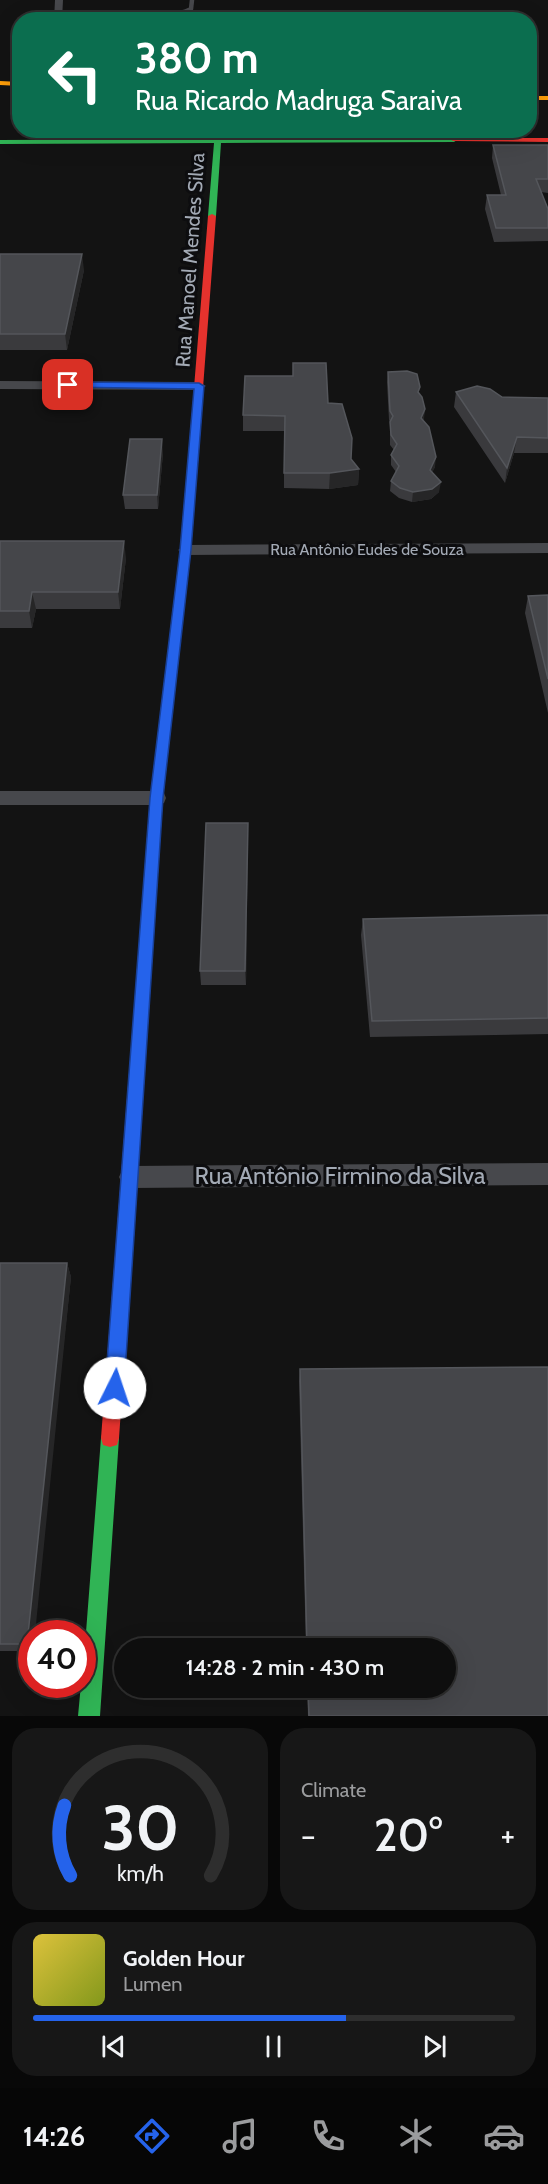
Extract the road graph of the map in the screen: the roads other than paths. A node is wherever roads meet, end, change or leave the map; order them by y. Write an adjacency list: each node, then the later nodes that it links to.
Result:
1 (192, 0): 2 (lane)
2 (184, 12)
3 (174, 138): 7 (main road)
4 (218, 138): 9 (main road, Rua Manoel Mendes Silva)
5 (498, 138): 6 (main road)
6 (548, 140)
7 (0, 142)
8 (0, 385): 9 (street)
9 (199, 386): 11 (main road, Rua Manoel Mendes Silva)
10 (548, 548): 11 (street, Rua Antônio Eudes de Souza)
11 (186, 550): 13 (main road, Rua Manoel Mendes Silva)
12 (0, 798): 13 (street)
13 (157, 798): 15 (main road, Rua Manoel Mendes Silva)
14 (548, 1174): 15 (street, Rua Antônio Firmino da Silva)
15 (131, 1177): 16 (main road, Rua Manoel Mendes Silva)
16 (89, 1716)

